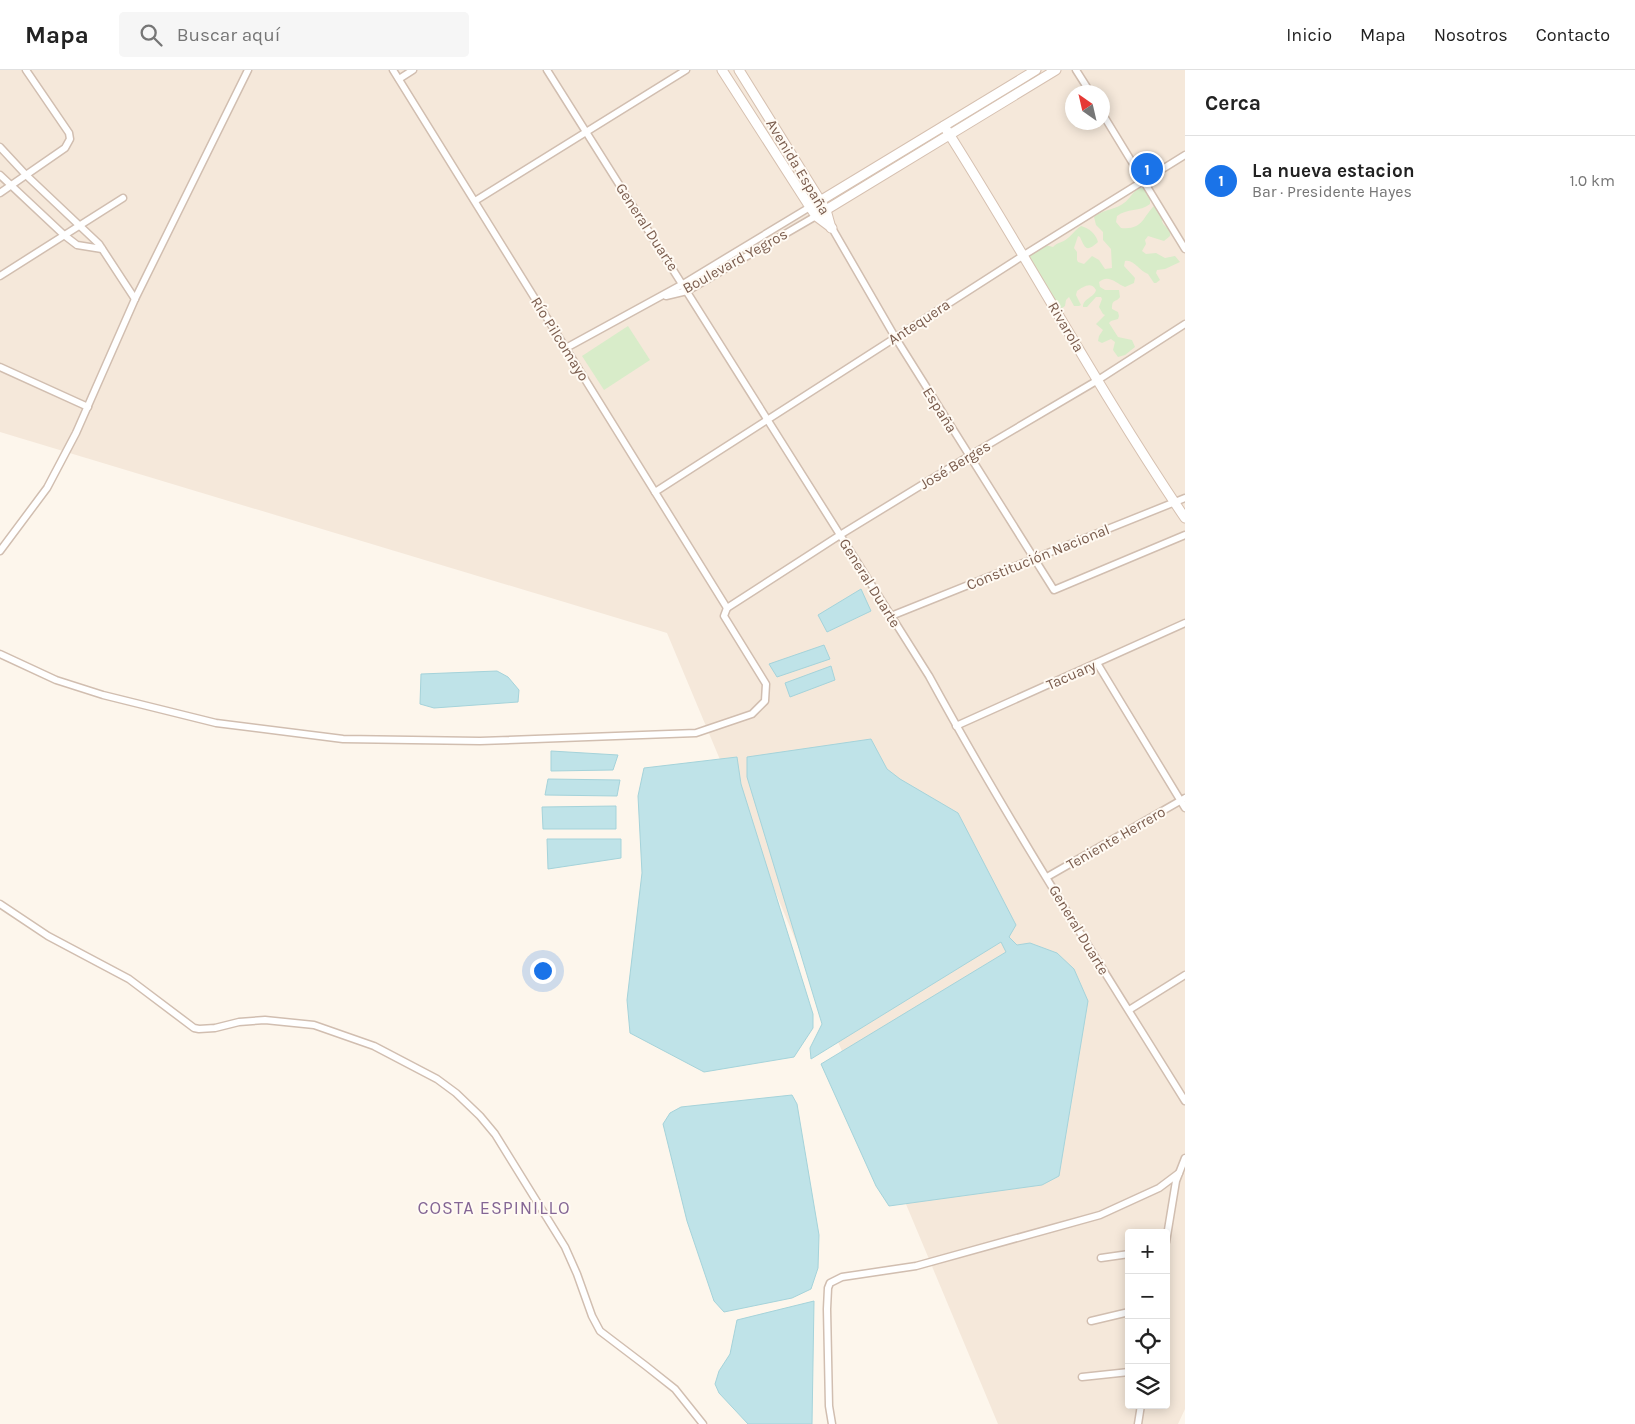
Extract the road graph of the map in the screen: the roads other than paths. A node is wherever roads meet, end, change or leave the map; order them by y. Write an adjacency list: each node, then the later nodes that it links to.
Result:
1 (26, 70): 21 (street)
2 (248, 70): 41 (street)
3 (393, 70): 12 (street, Río Pilcomayo)
4 (413, 70): 12 (street)
5 (547, 70): 16 (street, General Duarte)
6 (686, 70): 16 (street)
7 (722, 70): 28 (street, Avenida España)
8 (739, 70): 26 (street, Avenida España)
9 (1036, 70): 14 (street, Boulevard Yegros)
10 (1056, 70): 17 (street, Boulevard Yegros)
11 (1076, 70): 13 (street)
12 (399, 79): 27 (street, Río Pilcomayo)
13 (1086, 85)
14 (944, 126): 17 (street, Rivarola); 26 (street, Boulevard Yegros)
15 (1110, 126): 22 (street)
16 (586, 132): 27 (street); 38 (street, General Duarte)
17 (949, 135): 29 (street, Boulevard Yegros); 36 (street, Rivarola)
18 (0, 147): 21 (street)
19 (1185, 155): 22 (street, Antequera)
20 (0, 175): 23 (street)
21 (26, 175): 23 (street); 31 (street)
22 (1144, 181): 35 (street); 36 (street, Antequera)
23 (10, 186): 24 (street); 33 (street)
24 (0, 193)
25 (123, 198): 31 (street)
26 (820, 200): 28 (street, Boulevard Yegros); 29 (street, Avenida España)
27 (475, 201): 44 (street, Río Pilcomayo)
28 (810, 207): 30 (street, Avenida España); 38 (street, Boulevard Yegros)
29 (826, 210): 30 (street, Boulevard Yegros); 32 (street, Avenida España)
30 (816, 216): 32 (street, Avenida España); 39 (street, Boulevard Yegros)
31 (80, 225): 33 (street); 34 (street)
32 (832, 228): 43 (street, España)
33 (64, 235): 34 (street); 37 (street)
34 (102, 249): 41 (street)
35 (1185, 249)
36 (1024, 255): 43 (street, Antequera); 46 (street, Rivarola)
37 (0, 276)
38 (683, 284): 39 (street, General Duarte); 40 (street, Boulevard Yegros)
39 (687, 291): 40 (street, Boulevard Yegros); 48 (street, General Duarte)
40 (660, 297): 44 (street)
41 (134, 299): 47 (street)
42 (1185, 324): 46 (street, José Berges)
43 (895, 337): 48 (street, Antequera); 49 (street, España)
44 (566, 348): 50 (street, Río Pilcomayo)
45 (1, 369): 47 (street)
46 (1098, 380): 49 (street, José Berges); 52 (street, Rivarola)
47 (88, 407): 56 (street)
48 (767, 419): 50 (street, Antequera); 54 (street, General Duarte)
49 (969, 456): 54 (street, José Berges); 57 (street, España)
50 (655, 492): 58 (street, Río Pilcomayo)
51 (1185, 498): 52 (street, Constitución Nacional)
52 (1175, 503): 53 (street, Rivarola); 57 (street, Constitución Nacional)
53 (1185, 518)
54 (840, 535): 58 (street, José Berges); 59 (street, General Duarte)
55 (1185, 535): 57 (street, España)
56 (0, 551)
57 (1033, 559): 59 (street, Constitución Nacional)
58 (727, 608): 61 (street, Río Pilcomayo)
59 (891, 616): 63 (street, General Duarte)
60 (1185, 623): 62 (street, Tacuary)
61 (0, 654)
62 (1097, 663): 63 (street, Tacuary); 64 (street)
63 (956, 726): 66 (street, General Duarte)
64 (1183, 800): 65 (street); 66 (street, Teniente Herrero)
65 (1185, 808)
66 (1047, 877): 69 (street, General Duarte)
67 (0, 904): 81 (street)
68 (1185, 975): 69 (street)
69 (1129, 1010): 70 (street, General Duarte)
70 (1185, 1101)
71 (1185, 1158): 72 (street)
72 (1179, 1173): 73 (street); 82 (street)
73 (1168, 1229)
74 (1125, 1255): 75 (street)
75 (1101, 1258)
76 (1125, 1313): 77 (street)
77 (1090, 1321)
78 (1125, 1372): 79 (street)
79 (1082, 1377)
80 (1140, 1409): 83 (street)
81 (703, 1424)
82 (832, 1424)
83 (1138, 1424)

